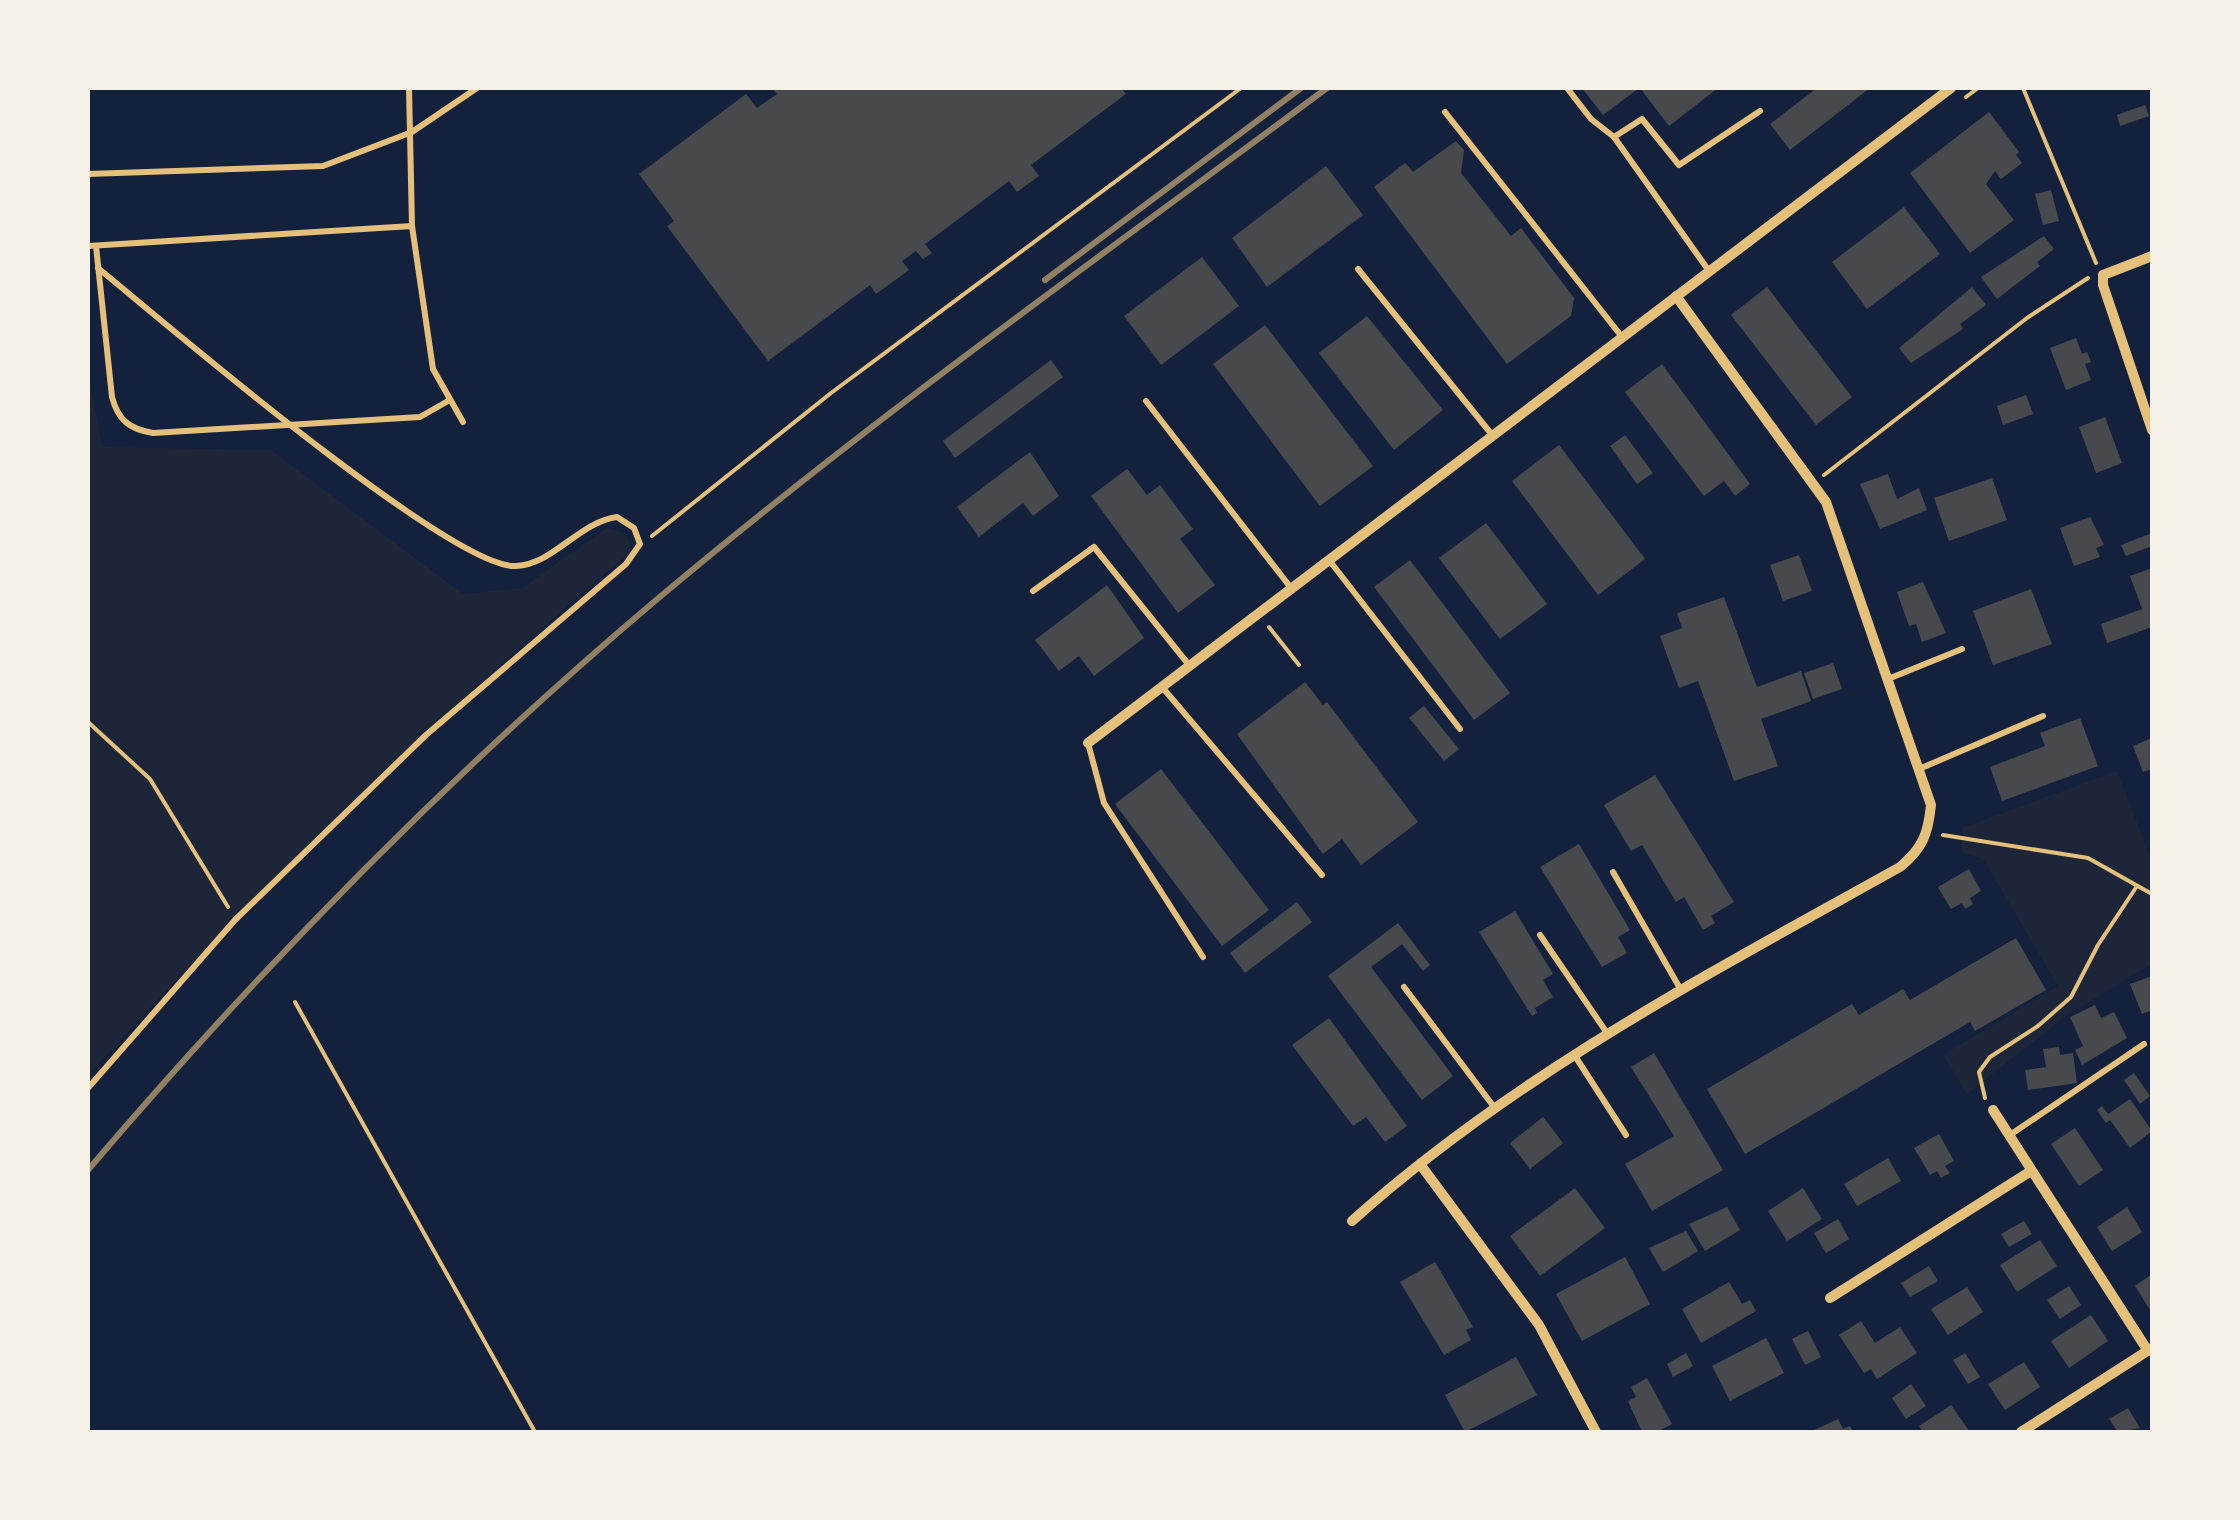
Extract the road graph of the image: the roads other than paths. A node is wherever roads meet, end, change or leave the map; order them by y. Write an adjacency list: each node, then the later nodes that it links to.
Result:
1 (410, 88): 7 (lane)
2 (476, 88): 7 (lane)
3 (1567, 88): 8 (lane)
4 (1950, 88): 15 (street)
5 (1760, 111): 8 (lane)
6 (1445, 112): 17 (lane)
7 (412, 132): 9 (lane); 10 (lane)
8 (1614, 137): 15 (lane)
9 (88, 174)
10 (412, 226): 11 (lane); 18 (lane)
11 (92, 246): 13 (lane)
12 (2152, 256): 22 (street)
13 (98, 268): 21 (lane); 21 (lane)
14 (1358, 268): 23 (lane)
15 (1709, 270): 16 (street)
16 (1676, 296): 17 (street); 29 (street)
17 (1622, 337): 23 (street)
18 (448, 401): 20 (lane); 21 (lane)
19 (1146, 401): 25 (lane)
20 (463, 422)
21 (294, 424): 44 (lane)
22 (2152, 430)
23 (1493, 436): 24 (street)
24 (1329, 560): 25 (street); 32 (lane)
25 (1292, 588): 28 (street)
26 (1033, 592): 28 (lane)
27 (1962, 648): 29 (lane)
28 (1190, 666): 30 (street)
29 (1887, 679): 34 (street)
30 (1162, 687): 33 (street); 36 (lane)
31 (2043, 716): 34 (lane)
32 (1460, 729)
33 (1088, 743): 38 (lane)
34 (1918, 769): 40 (street)
35 (1612, 872): 40 (lane)
36 (1322, 875)
37 (1540, 936): 41 (lane)
38 (1203, 958)
39 (1404, 987): 45 (lane)
40 (1681, 990): 41 (street)
41 (1608, 1034): 43 (street)
42 (2144, 1044): 48 (lane)
43 (1574, 1055): 45 (street); 47 (lane)
44 (88, 1088)
45 (1494, 1108): 49 (street)
46 (1993, 1110): 48 (street)
47 (1626, 1135)
48 (2009, 1136): 50 (street)
49 (1420, 1164): 51 (street); 54 (street)
50 (2031, 1172): 52 (street); 53 (street)
51 (1352, 1220)
52 (1830, 1298)
53 (2150, 1349): 55 (street)
54 (1596, 1432)
55 (2020, 1432)

